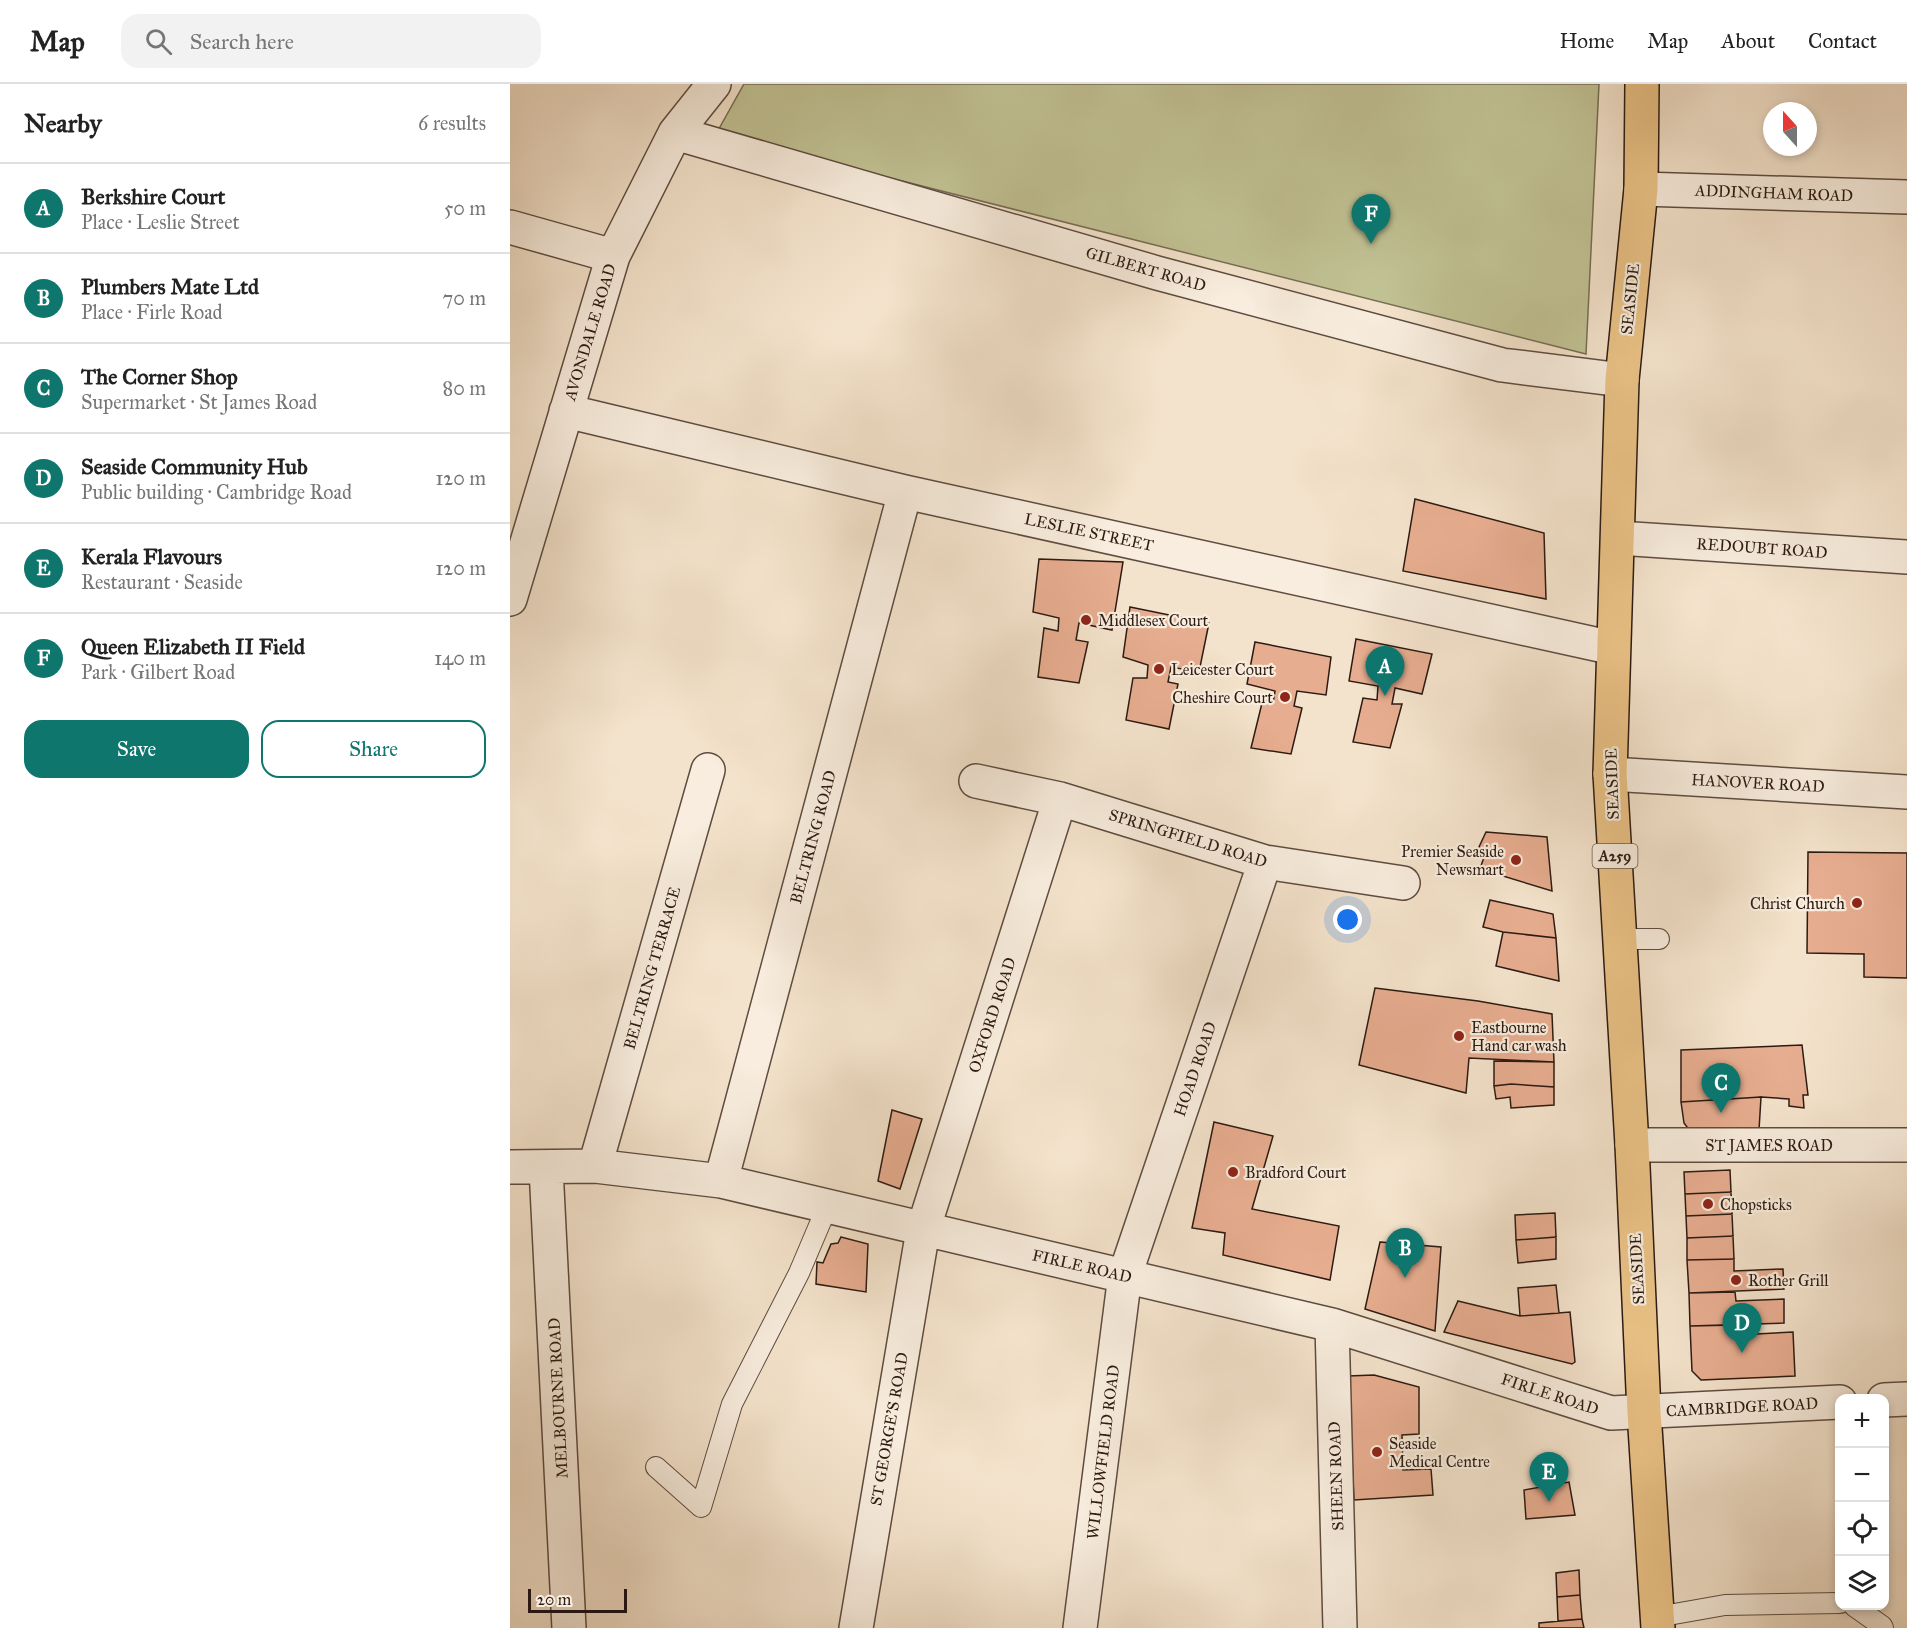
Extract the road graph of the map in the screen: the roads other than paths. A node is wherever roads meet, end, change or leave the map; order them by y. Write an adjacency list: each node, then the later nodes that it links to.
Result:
1 (714, 84): 3 (street, AVONDALE ROAD)
2 (1642, 84): 4 (main road, SEASIDE / A259)
3 (675, 134): 7 (street, AVONDALE ROAD); 8 (street, GILBERT ROAD)
4 (1641, 189): 5 (street, ADDINGHAM ROAD); 8 (main road, SEASIDE / A259)
5 (1907, 197)
6 (510, 227): 7 (street)
7 (613, 256): 9 (street, AVONDALE ROAD)
8 (1622, 380): 11 (main road, SEASIDE / A259)
9 (566, 411): 10 (street, LESLIE STREET); 13 (street, AVONDALE ROAD)
10 (905, 492): 14 (street, LESLIE STREET); 29 (street, BELTRING ROAD)
11 (1618, 538): 12 (street, REDOUBT ROAD); 14 (main road, SEASIDE / A259)
12 (1907, 557)
13 (510, 599)
14 (1613, 648): 16 (main road, SEASIDE / A259)
15 (708, 770): 26 (street, BELTRING TERRACE)
16 (1610, 774): 18 (street, HANOVER ROAD); 22 (main road, SEASIDE / A259)
17 (976, 780): 19 (street, SPRINGFIELD ROAD)
18 (1907, 792)
19 (1060, 799): 20 (street, SPRINGFIELD ROAD); 31 (street, OXFORD ROAD)
20 (1265, 862): 21 (street, SPRINGFIELD ROAD); 32 (street, HOAD ROAD)
21 (1403, 884)
22 (1620, 939): 23 (lane); 24 (main road, SEASIDE / A259)
23 (1659, 939)
24 (1632, 1145): 25 (street, ST JAMES ROAD); 37 (main road, SEASIDE / A259)
25 (1907, 1145)
26 (595, 1166): 28 (street, FIRLE ROAD); 29 (street, FIRLE ROAD)
27 (510, 1167): 28 (street, FIRLE ROAD)
28 (546, 1168): 42 (street, MELBOURNE ROAD)
29 (721, 1181): 30 (street, FIRLE ROAD)
30 (827, 1207): 31 (street, FIRLE ROAD); 38 (lane)
31 (923, 1230): 32 (street, FIRLE ROAD); 43 (street, ST GEORGE'S ROAD)
32 (1125, 1275): 33 (street, FIRLE ROAD); 44 (street, WILLOWFIELD ROAD)
33 (1332, 1325): 37 (street, FIRLE ROAD); 45 (street, SHEEN ROAD)
34 (1907, 1399): 35 (street)
35 (1889, 1400)
36 (1835, 1402): 37 (street, CAMBRIDGE ROAD)
37 (1644, 1412): 41 (main road, SEASIDE / A259)
38 (657, 1467)
39 (1835, 1604): 41 (lane)
40 (1860, 1610): 46 (lane)
41 (1658, 1622)
42 (569, 1628)
43 (856, 1628)
44 (1080, 1628)
45 (1340, 1628)
46 (1883, 1628)

